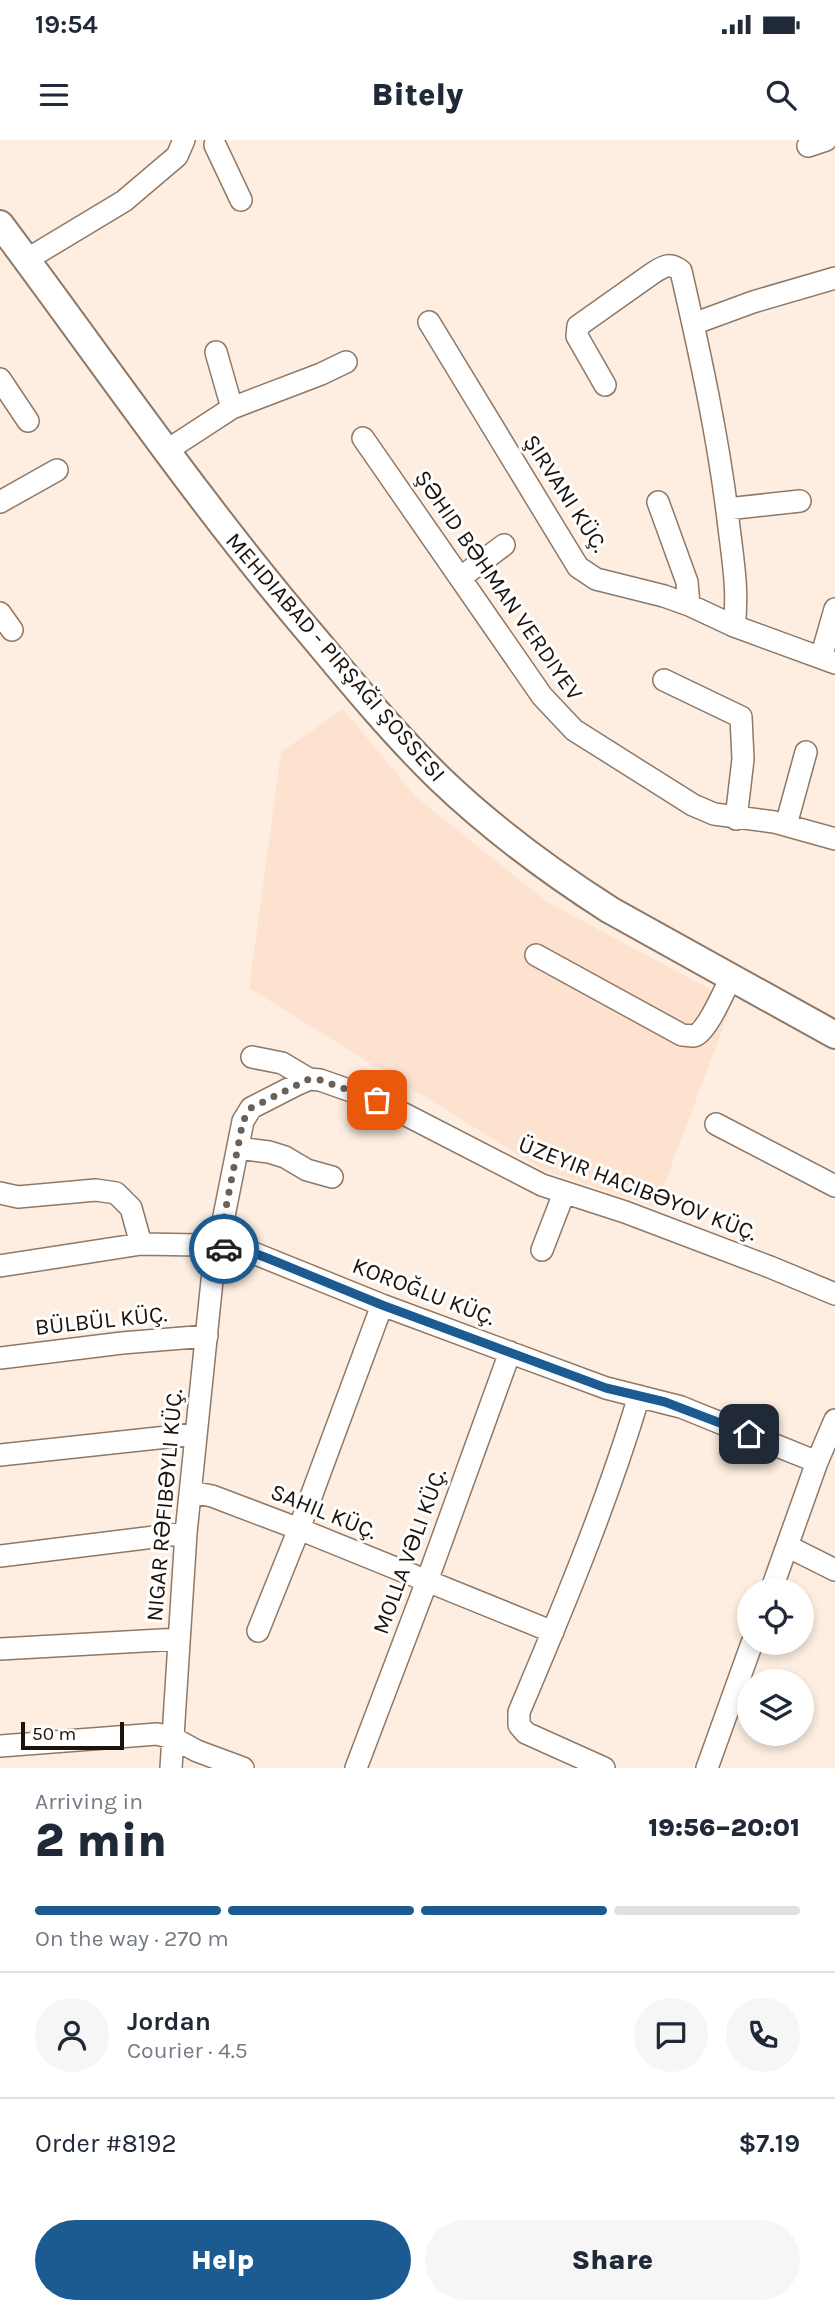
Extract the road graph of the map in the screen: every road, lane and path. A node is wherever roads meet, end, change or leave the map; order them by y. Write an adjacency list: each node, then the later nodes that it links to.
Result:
1 (220, 142): 2 (street); 3 (street)
2 (181, 148): 5 (street)
3 (241, 200)
4 (1, 228): 5 (main road)
5 (26, 260): 16 (main road)
6 (835, 278): 8 (street)
7 (429, 322): 24 (street, ŞIRVANI KÜÇ.)
8 (693, 324): 12 (street); 21 (street)
9 (216, 352): 13 (street)
10 (346, 362): 13 (street)
11 (0, 379): 14 (street)
12 (605, 385)
13 (232, 408): 16 (street)
14 (28, 421)
15 (363, 438): 23 (street, ŞƏHID BƏHMAN VERDIYEV)
16 (166, 451): 34 (main road)
17 (57, 470): 19 (street)
18 (800, 501): 21 (street)
19 (0, 502)
20 (658, 502): 24 (street)
21 (727, 509): 26 (street)
22 (504, 545): 23 (street)
23 (460, 578): 30 (street, ŞƏHID BƏHMAN VERDIYEV)
24 (689, 605): 26 (street, ŞIRVANI KÜÇ.)
25 (835, 609): 27 (street)
26 (734, 626): 27 (street, ŞIRVANI KÜÇ.)
27 (828, 660)
28 (664, 680): 30 (street)
29 (806, 752): 31 (street)
30 (737, 818): 31 (street, ŞƏHID BƏHMAN VERDIYEV)
31 (786, 825): 32 (street, ŞƏHID BƏHMAN VERDIYEV)
32 (835, 839)
33 (536, 955): 34 (street)
34 (731, 978): 35 (main road)
35 (835, 1035)
36 (252, 1057): 37 (street)
37 (309, 1079): 39 (street, NIGAR RƏFIBƏYLI KÜÇ.); 43 (street)
38 (716, 1124): 41 (street)
39 (239, 1148): 40 (street); 45 (street, NIGAR RƏFIBƏYLI KÜÇ.)
40 (332, 1177)
41 (835, 1186)
42 (0, 1193): 44 (street)
43 (564, 1193): 46 (street); 48 (street)
44 (141, 1244): 45 (street, KOROĞLU KÜÇ.); 47 (street, KOROĞLU KÜÇ.)
45 (218, 1248): 49 (street, KOROĞLU KÜÇ.); 50 (street, NIGAR RƏFIBƏYLI KÜÇ.)
46 (542, 1250)
47 (0, 1266)
48 (835, 1294)
49 (382, 1305): 51 (street, KOROĞLU KÜÇ.); 59 (street)
50 (207, 1336): 52 (street, BÜLBÜL KÜÇ.); 55 (street, NIGAR RƏFIBƏYLI KÜÇ.)
51 (510, 1352): 53 (street, KOROĞLU KÜÇ.); 65 (street, MOLLA VƏLI KÜÇ.)
52 (0, 1358)
53 (639, 1396): 57 (street, KOROĞLU KÜÇ.); 67 (street)
54 (835, 1420): 57 (street)
55 (195, 1434): 56 (street); 58 (street, NIGAR RƏFIBƏYLI KÜÇ.)
56 (0, 1455)
57 (817, 1462): 61 (street)
58 (191, 1492): 59 (street, SAHIL KÜÇ.); 60 (street, NIGAR RƏFIBƏYLI KÜÇ.)
59 (299, 1529): 65 (street, SAHIL KÜÇ.); 66 (street)
60 (186, 1533): 62 (street); 68 (street, NIGAR RƏFIBƏYLI KÜÇ.)
61 (787, 1546): 63 (street); 64 (street)
62 (0, 1556)
63 (835, 1570)
64 (776, 1578)
65 (427, 1581): 67 (street, SAHIL KÜÇ.); 76 (street, MOLLA VƏLI KÜÇ.)
66 (258, 1631)
67 (553, 1632): 73 (street)
68 (179, 1639): 69 (street); 71 (street, NIGAR RƏFIBƏYLI KÜÇ.)
69 (0, 1649)
70 (748, 1655): 78 (street)
71 (173, 1738): 72 (street); 74 (street, NIGAR RƏFIBƏYLI KÜÇ.); 75 (street)
72 (0, 1746)
73 (580, 1763): 77 (street)
74 (171, 1768)
75 (243, 1768)
76 (356, 1768)
77 (604, 1768)
78 (707, 1768)

